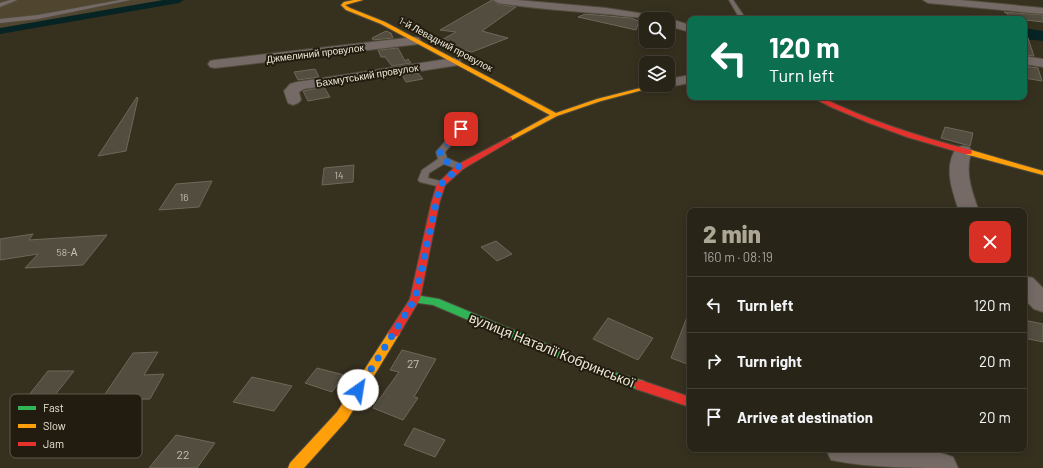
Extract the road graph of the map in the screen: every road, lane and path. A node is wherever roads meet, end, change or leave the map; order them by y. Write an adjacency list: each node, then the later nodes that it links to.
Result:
1 (15, 0): 8 (lane)
2 (128, 0): 12 (lane)
3 (361, 0): 15 (street, 1-й Левадний провулок)
4 (498, 0): 10 (street)
5 (732, 0): 11 (lane)
6 (928, 0): 7 (street)
7 (949, 1): 9 (street)
8 (0, 5)
9 (1043, 11)
10 (639, 16)
11 (741, 16)
12 (0, 21)
13 (675, 24): 14 (street)
14 (687, 28)
15 (415, 42): 17 (street, 1-й Левадний провулок); 19 (street, Джмелиний провулок)
16 (1027, 60): 18 (street)
17 (454, 62): 23 (street, Бахмутський провулок); 25 (street, 1-й Левадний провулок)
18 (1043, 63)
19 (215, 64)
20 (687, 80): 21 (street)
21 (675, 82)
22 (639, 90): 25 (street)
23 (293, 100)
24 (821, 100): 27 (street)
25 (555, 115): 29 (street)
26 (461, 129): 28 (lane)
27 (963, 151): 30 (street); 32 (street)
28 (443, 160): 29 (lane); 31 (lane)
29 (460, 167): 31 (street)
30 (1043, 173)
31 (441, 184): 34 (street)
32 (968, 208)
33 (1027, 287): 35 (street)
34 (415, 299): 36 (street, вулиця Наталії Кобринської); 38 (street)
35 (1043, 303)
36 (687, 401)
37 (858, 452): 39 (street)
38 (295, 468)
39 (941, 468)

